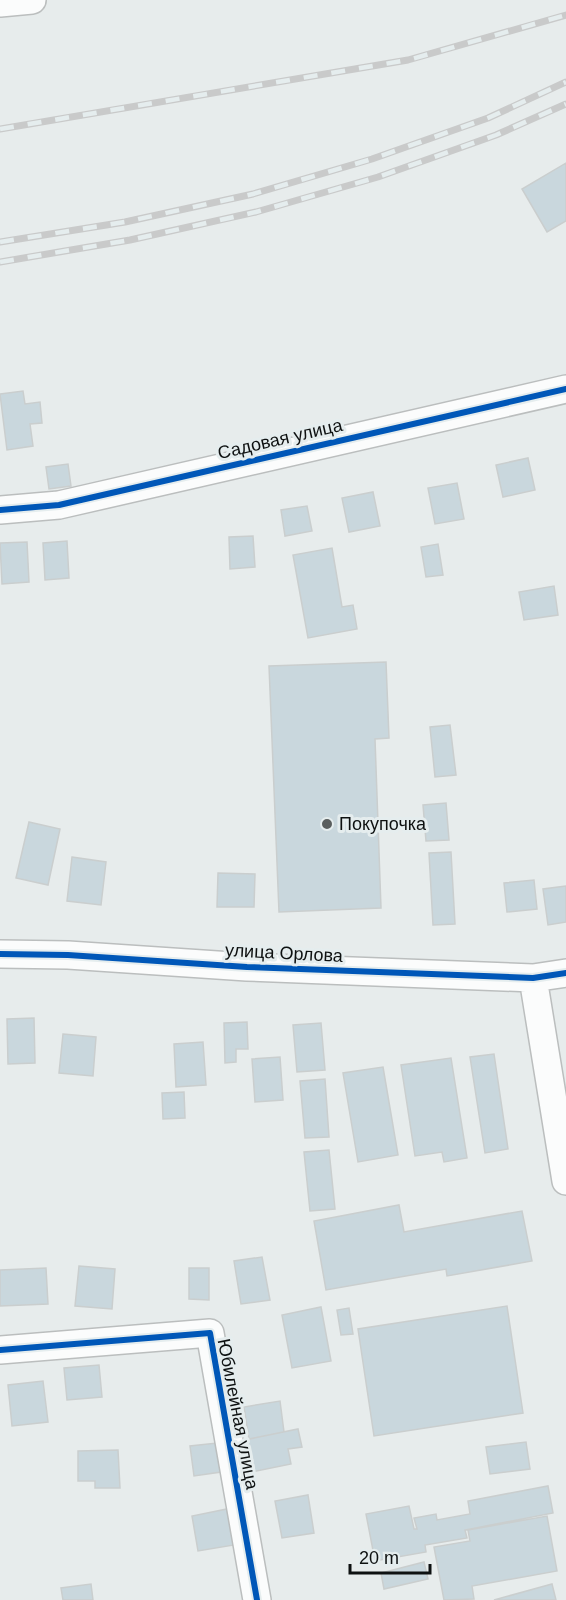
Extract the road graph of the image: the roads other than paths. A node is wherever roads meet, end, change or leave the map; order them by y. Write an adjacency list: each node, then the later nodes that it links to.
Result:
1 (32, 0): 2 (street)
2 (0, 3)
3 (566, 389): 4 (street, Садовая улица)
4 (0, 510)
5 (0, 954): 7 (street, улица Орлова)
6 (566, 973): 7 (street, улица Орлова)
7 (533, 978): 8 (street)
8 (566, 1180)
9 (0, 1350): 10 (street, Юбилейная улица)
10 (257, 1600)

